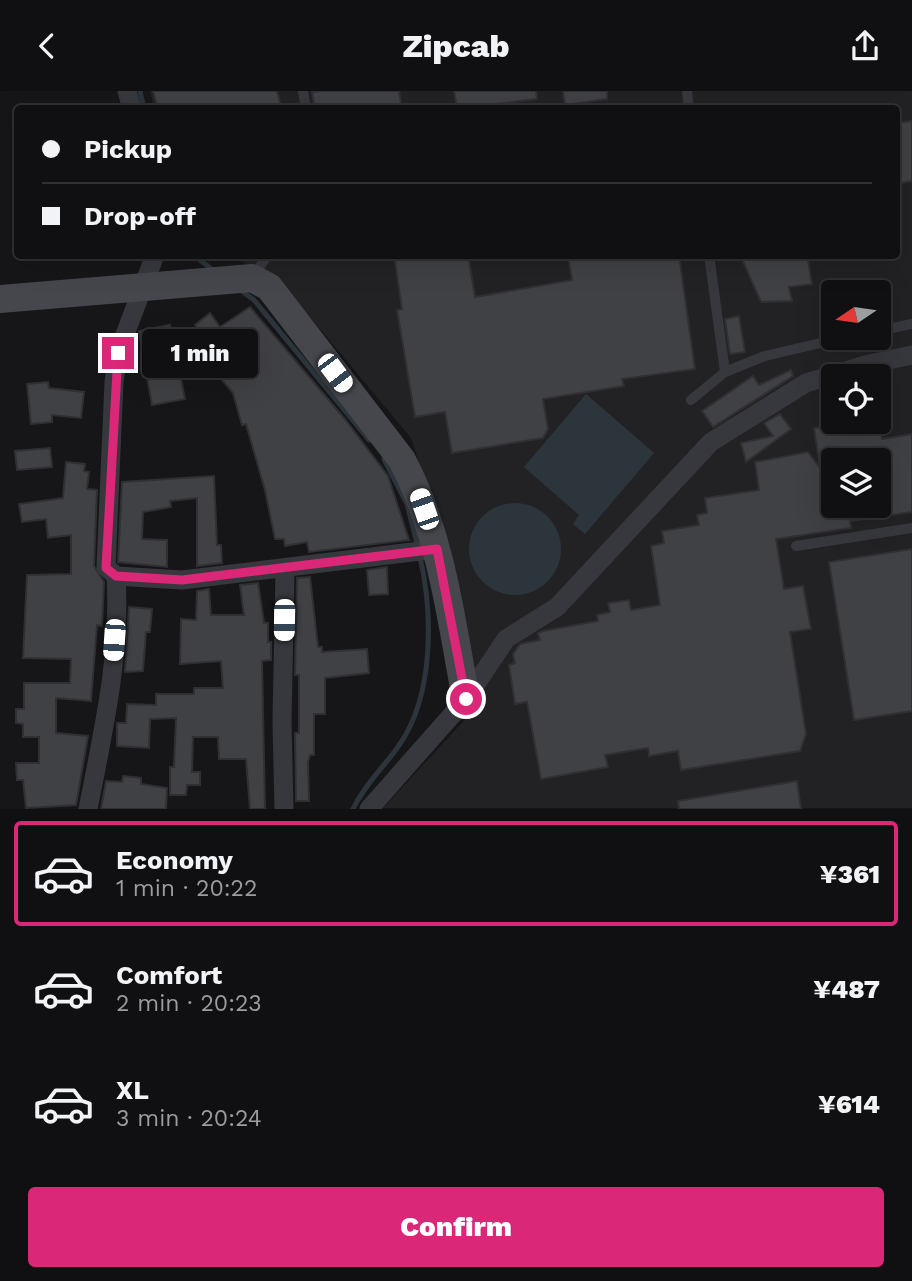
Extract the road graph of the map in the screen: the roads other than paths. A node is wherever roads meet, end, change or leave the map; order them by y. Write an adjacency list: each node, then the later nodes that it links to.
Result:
1 (153, 259): 4 (street)
2 (710, 259): 10 (lane)
3 (254, 271): 4 (street); 14 (street)
4 (140, 288): 5 (street); 16 (street)
5 (0, 299)
6 (912, 324): 7 (lane)
7 (891, 328)
8 (821, 343): 10 (lane)
9 (912, 355): 17 (street)
10 (725, 372): 11 (lane)
11 (691, 400)
12 (912, 528): 13 (lane)
13 (796, 546)
14 (433, 550): 15 (street); 17 (street)
15 (285, 570): 16 (street); 19 (street)
16 (116, 576): 18 (street)
17 (466, 699): 20 (street)
18 (88, 809)
19 (284, 809)
20 (369, 809)

